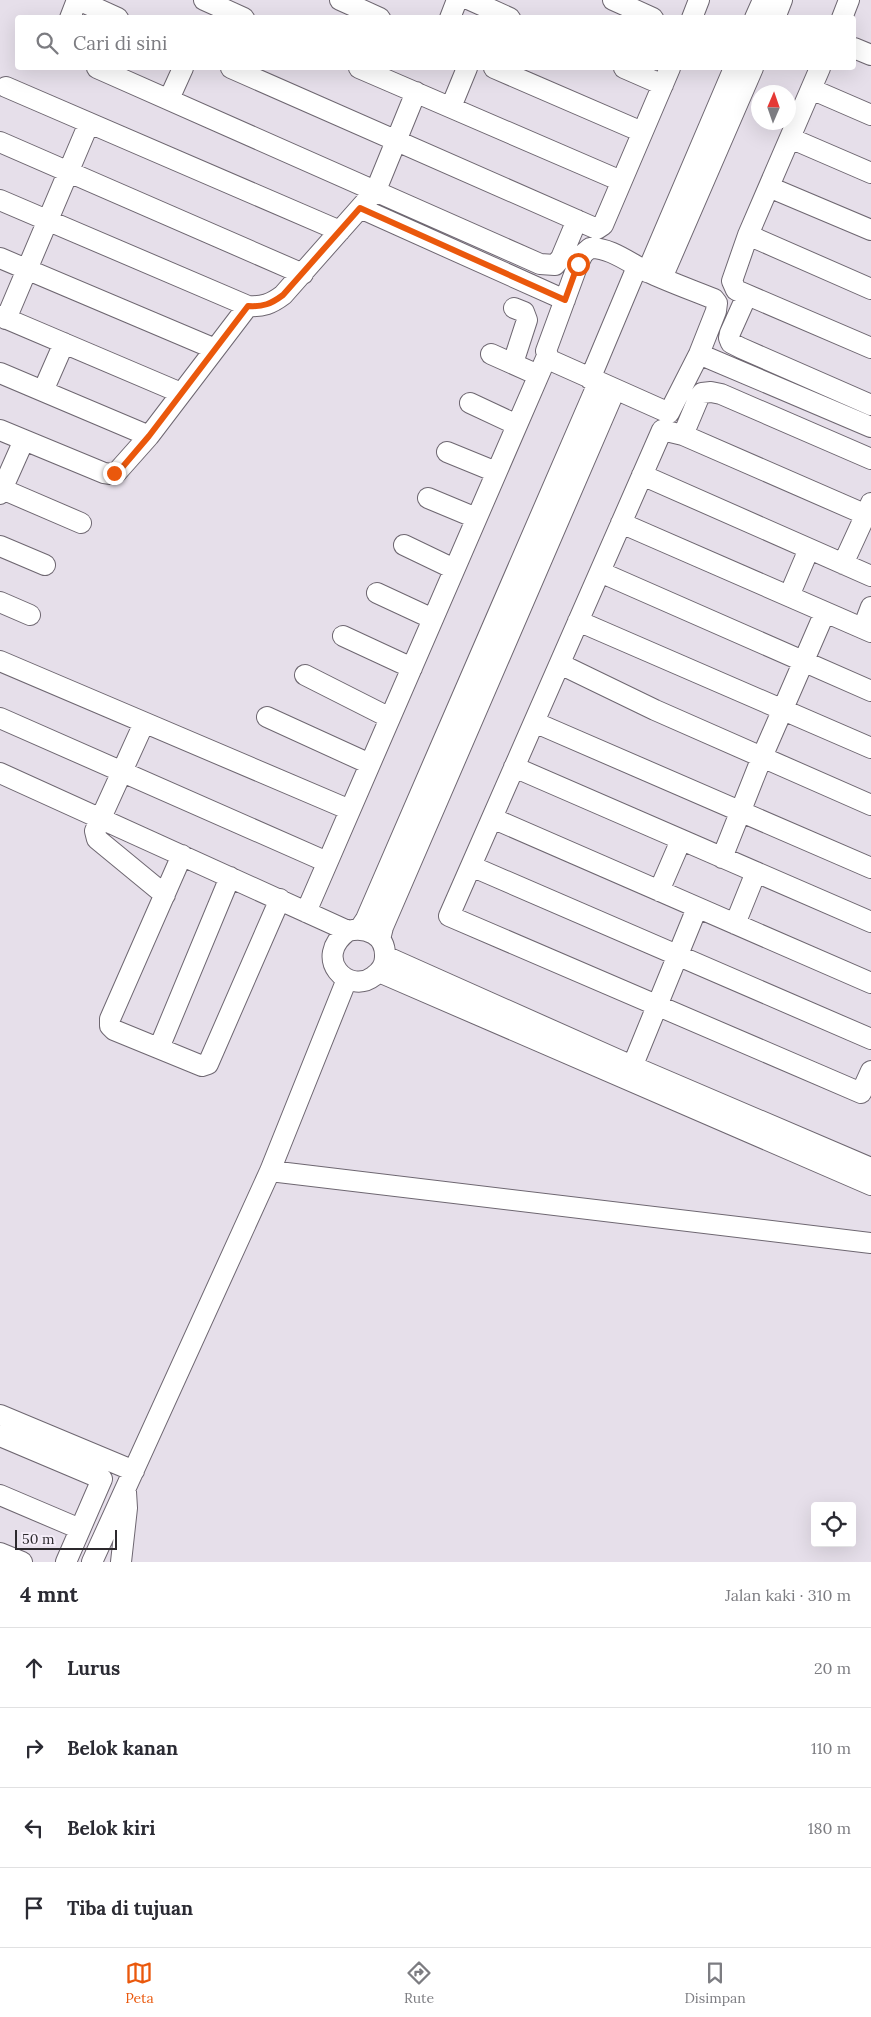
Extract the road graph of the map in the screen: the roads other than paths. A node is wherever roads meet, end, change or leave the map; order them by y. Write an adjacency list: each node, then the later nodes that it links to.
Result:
1 (77, 0): 11 (street); 12 (street)
2 (340, 0): 14 (street)
3 (457, 0): 15 (street)
4 (470, 0): 16 (street)
5 (613, 0): 17 (street)
6 (699, 0): 18 (street)
7 (763, 0): 19 (street)
8 (782, 0): 20 (street)
9 (850, 0): 21 (street)
10 (207, 5): 13 (street)
11 (71, 15)
12 (111, 15)
13 (235, 15)
14 (373, 15)
15 (451, 15)
16 (503, 15)
17 (646, 15)
18 (693, 15)
19 (757, 15)
20 (776, 15)
21 (843, 15)
22 (856, 49): 23 (street)
23 (871, 56)
24 (102, 70): 38 (street)
25 (182, 70): 38 (street)
26 (236, 70): 44 (street)
27 (466, 70): 39 (street)
28 (499, 70): 42 (street)
29 (635, 70): 34 (street)
30 (733, 70): 60 (street)
31 (752, 70): 60 (street)
32 (819, 70): 36 (street)
33 (382, 72): 37 (street)
34 (667, 76): 42 (street)
35 (6, 87): 41 (street)
36 (811, 89): 40 (street); 43 (street)
37 (416, 92): 39 (street); 44 (street)
38 (169, 99): 50 (street)
39 (451, 107): 48 (street)
40 (871, 115)
41 (90, 123): 46 (street); 56 (street)
42 (642, 132): 48 (street)
43 (790, 138): 47 (street); 49 (street)
44 (396, 140): 50 (street); 53 (street)
45 (0, 142): 46 (street)
46 (69, 172): 54 (street); 61 (street)
47 (871, 173)
48 (621, 181): 53 (street)
49 (769, 187): 55 (street); 57 (street)
50 (376, 190): 52 (street); 53 (street)
51 (0, 200): 54 (street)
52 (360, 208): 56 (street); 64 (street)
53 (577, 220)
54 (48, 221): 59 (street); 65 (street)
55 (871, 230)
56 (340, 231): 61 (street)
57 (748, 235): 62 (street); 63 (street)
58 (0, 258): 59 (street)
59 (27, 270): 67 (street); 70 (street)
60 (649, 272): 64 (street); 72 (street); 77 (street)
61 (304, 274): 65 (street)
62 (871, 289)
63 (747, 295): 69 (street); 81 (street)
64 (565, 300): 73 (street)
65 (248, 306): 70 (street)
66 (514, 308): 74 (street)
67 (3, 318): 68 (street)
68 (64, 343): 78 (street); 79 (street)
69 (871, 348)
70 (215, 349): 79 (street)
71 (491, 354): 74 (street)
72 (699, 354): 77 (street); 83 (street)
73 (546, 356): 76 (street); 77 (street)
74 (513, 363): 76 (street)
75 (0, 373): 78 (street)
76 (538, 375): 82 (street)
77 (601, 384): 154 (street); 156 (street)
78 (43, 391): 86 (street)
79 (181, 393): 86 (street)
80 (470, 403): 82 (street)
81 (871, 405)
82 (517, 425): 90 (street)
83 (871, 427)
84 (0, 430): 87 (street)
85 (683, 435): 89 (street); 91 (street); 94 (street)
86 (149, 436): 87 (street)
87 (24, 440): 92 (street)
88 (447, 452): 90 (street)
89 (871, 459)
90 (496, 472): 95 (street)
91 (642, 475): 97 (street); 100 (street)
92 (1, 492): 96 (street)
93 (428, 498): 95 (street)
94 (869, 512): 101 (street)
95 (476, 518): 103 (street)
96 (81, 523)
97 (621, 523): 104 (street); 107 (street)
98 (404, 544): 103 (street)
99 (0, 546): 102 (street)
100 (809, 549): 101 (street); 107 (street)
101 (844, 564): 105 (street)
102 (45, 565)
103 (454, 569): 112 (street)
104 (600, 572): 113 (street); 117 (street)
105 (871, 576)
106 (377, 593): 112 (street)
107 (789, 596): 110 (street)
108 (0, 602): 111 (street)
109 (871, 607): 114 (street)
110 (825, 612): 114 (street); 117 (street)
111 (30, 615)
112 (433, 619): 119 (street)
113 (578, 621): 118 (street); 122 (street)
114 (867, 630)
115 (344, 636): 119 (street)
116 (0, 661): 127 (street)
117 (804, 661): 121 (street); 122 (street)
118 (560, 664): 126 (street); 129 (street)
119 (412, 668): 125 (street)
120 (305, 675): 125 (street)
121 (871, 691)
122 (782, 710): 128 (street); 129 (street)
123 (0, 718): 132 (street)
124 (267, 718): 130 (street)
125 (390, 718): 130 (street)
126 (534, 722): 131 (street); 136 (street)
127 (144, 723): 132 (street); 135 (street)
128 (871, 748)
129 (762, 757): 134 (street); 136 (street)
130 (370, 764): 135 (street)
131 (514, 768): 137 (street); 139 (street)
132 (122, 771): 138 (street); 142 (street)
133 (0, 773): 138 (street)
134 (871, 805)
135 (350, 810): 142 (street)
136 (740, 811): 141 (street); 144 (street)
137 (492, 818): 143 (street); 147 (street)
138 (100, 819): 140 (street); 148 (street)
139 (681, 840): 141 (street); 147 (street)
140 (182, 856): 146 (street); 148 (street)
141 (722, 858): 145 (street)
142 (327, 862): 151 (street)
143 (471, 866): 155 (street); 159 (street)
144 (871, 868)
145 (756, 872): 152 (street); 153 (street)
146 (230, 877): 149 (street); 161 (street)
147 (659, 891): 150 (street)
148 (165, 895): 161 (street)
149 (280, 899): 151 (street); 161 (street)
150 (697, 908): 153 (street); 155 (street)
151 (306, 912): 154 (street)
152 (871, 922)
153 (736, 924): 158 (street)
154 (354, 930): 156 (street); 157 (street)
155 (677, 955): 159 (street); 160 (street)
156 (382, 956): 157 (street); 163 (street)
157 (347, 979): 165 (street)
158 (871, 983)
159 (656, 1005): 162 (street); 163 (street)
160 (871, 1039)
161 (159, 1048)
162 (871, 1071)
163 (630, 1072): 164 (street); 166 (street)
164 (871, 1168)
165 (270, 1171): 167 (street); 170 (street)
166 (871, 1184)
167 (871, 1243)
168 (0, 1415): 170 (street)
169 (0, 1436): 172 (street)
170 (130, 1479): 176 (street); 177 (street)
171 (0, 1495): 172 (street)
172 (80, 1530): 175 (street)
173 (0, 1553): 174 (street)
174 (22, 1562)
175 (66, 1562)
176 (92, 1562)
177 (122, 1562)

